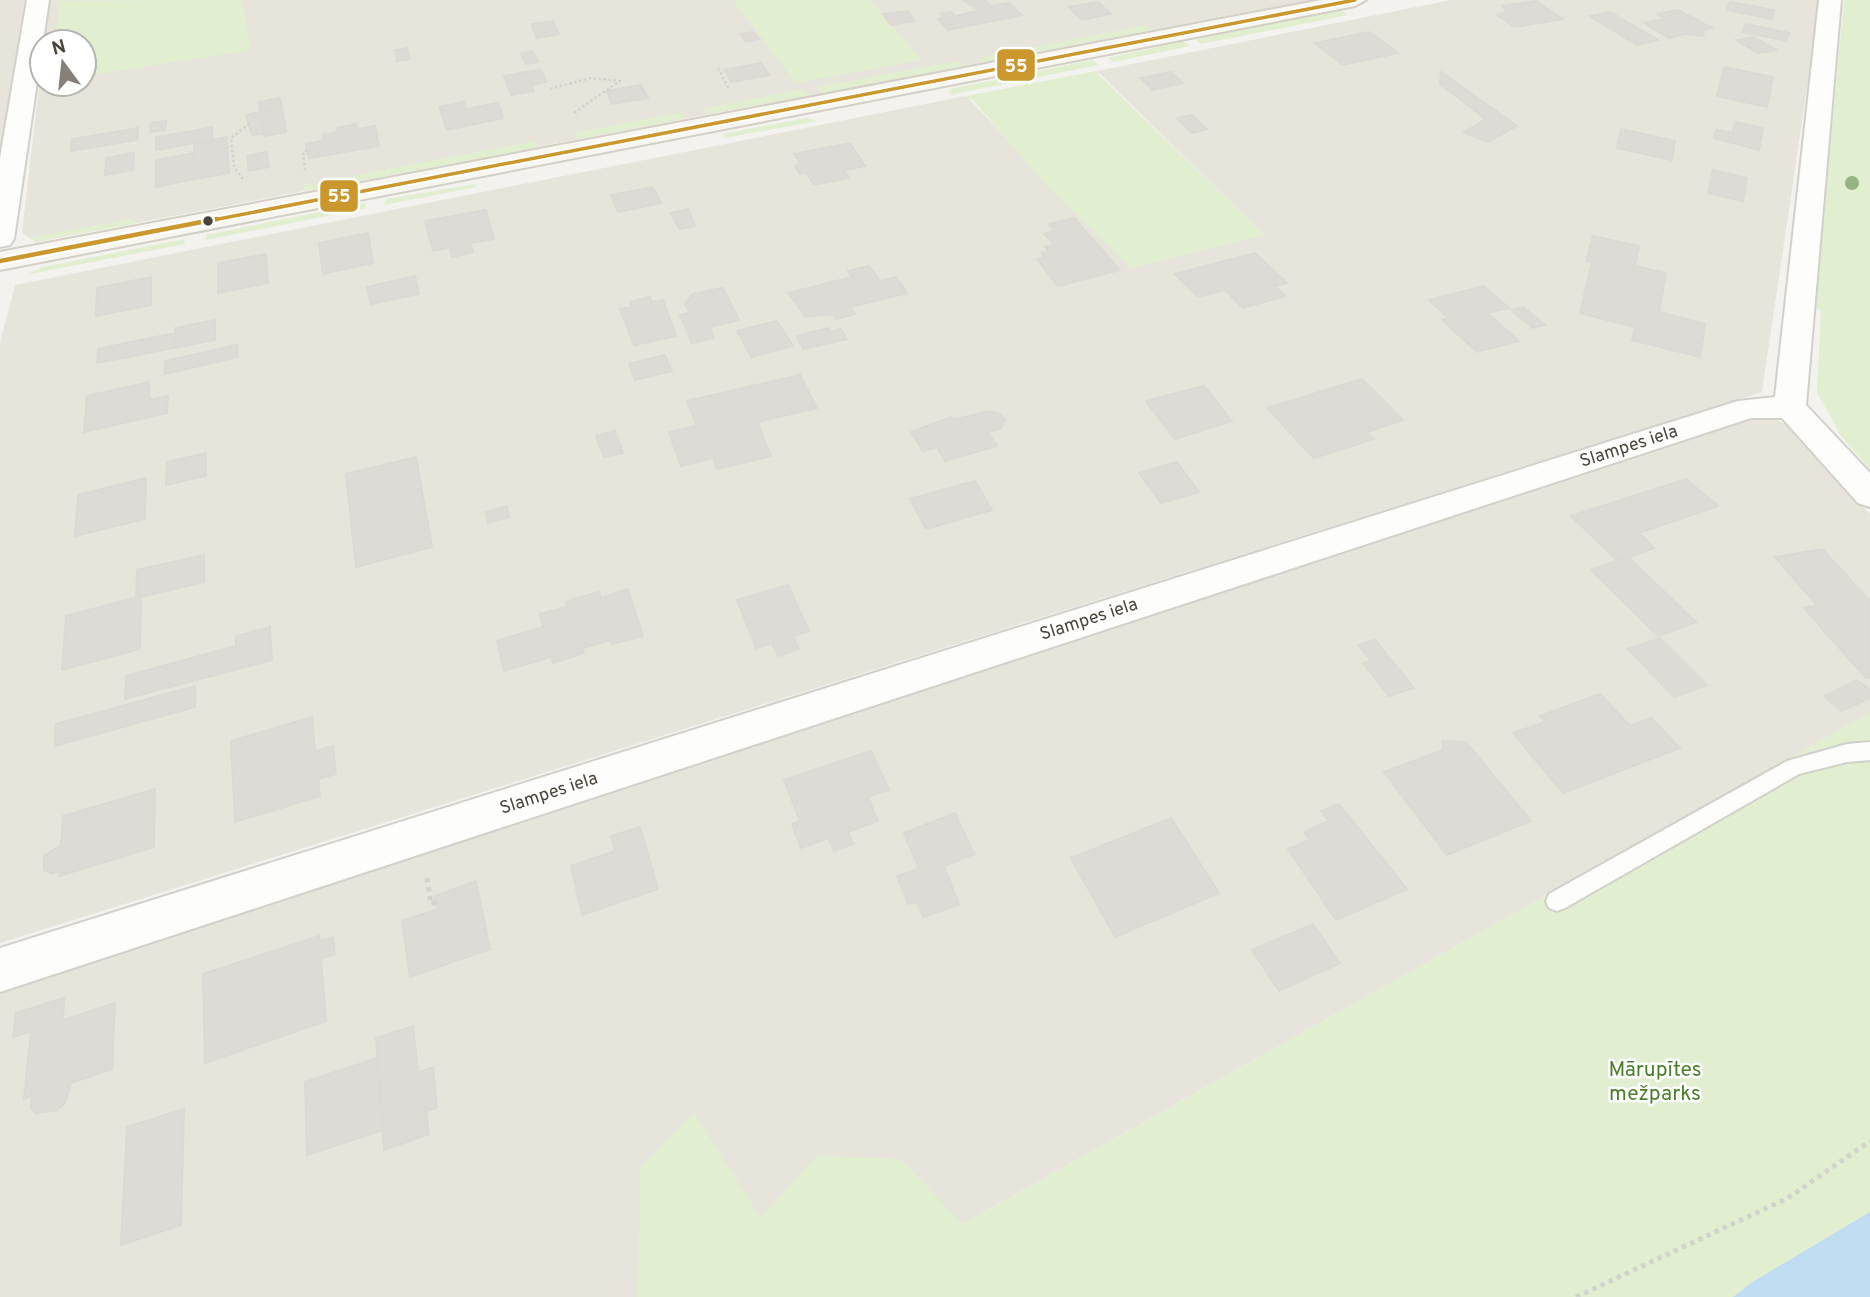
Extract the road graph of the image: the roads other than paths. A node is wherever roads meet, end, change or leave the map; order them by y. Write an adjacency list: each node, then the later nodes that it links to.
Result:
1 (38, 0): 4 (street)
2 (1355, 0): 5 (main road)
3 (1830, 0): 6 (street)
4 (0, 239)
5 (0, 261)
6 (1790, 407): 7 (street); 10 (street, Slampes iela)
7 (1870, 495)
8 (1870, 751): 9 (lane)
9 (1558, 901)
10 (0, 971)

